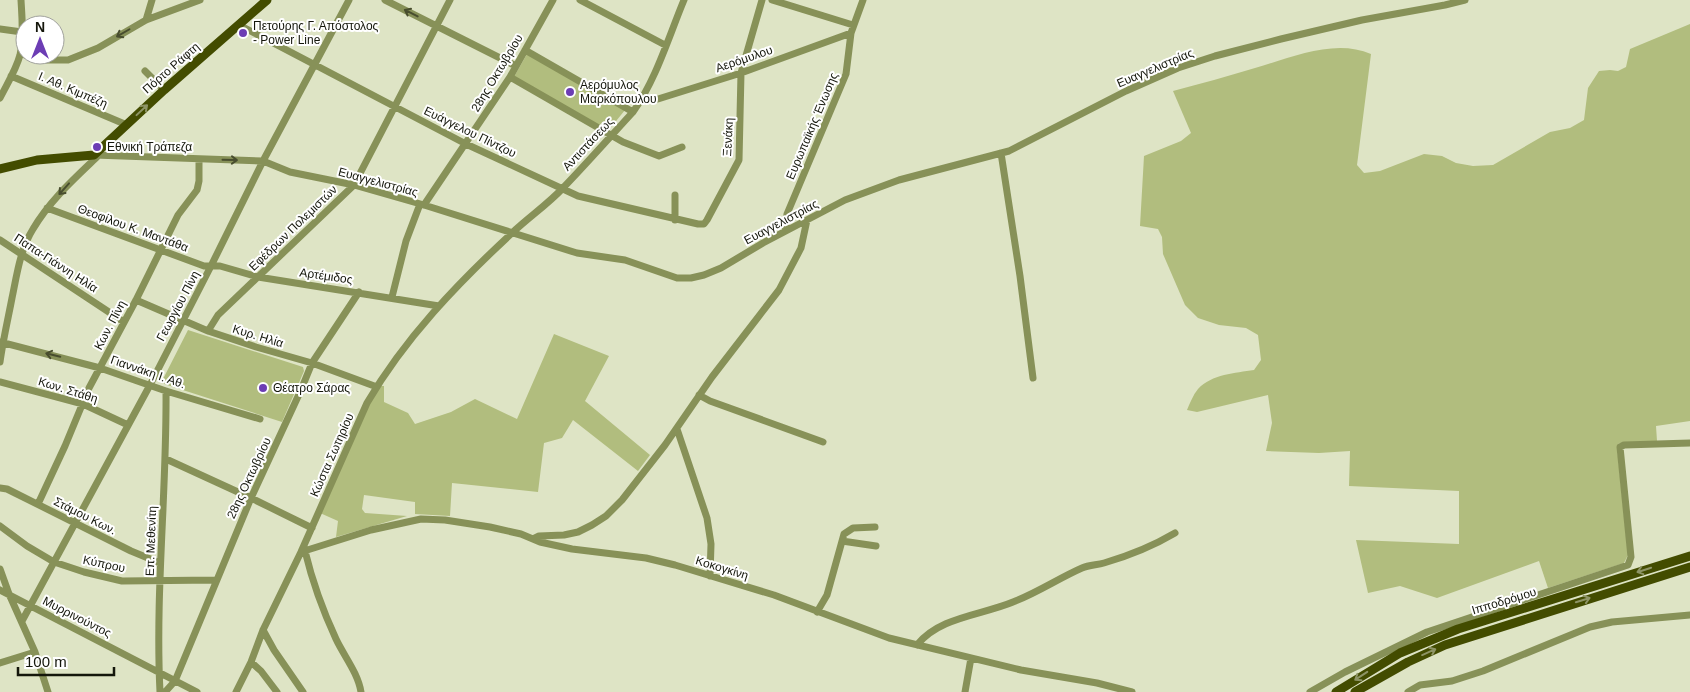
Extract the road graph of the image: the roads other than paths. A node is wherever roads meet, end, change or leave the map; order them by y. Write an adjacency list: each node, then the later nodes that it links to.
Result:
1 (21, 0): 15 (street)
2 (152, 0): 16 (street)
3 (200, 0): 16 (street)
4 (266, 0): 17 (main road, Πόρτο Ράφτη)
5 (349, 0): 27 (street, Γεωργίου Πίνη)
6 (385, 0): 19 (street, one-way to 6)
7 (450, 0): 19 (street, Εφέδρων Πολεμιστών)
8 (553, 0): 24 (street, 28ης Οκτωβρίου)
9 (580, 0): 23 (street)
10 (684, 0): 23 (street, Αντιστάσεως)
11 (762, 0): 30 (street, Ξενάκη)
12 (772, 0): 18 (street)
13 (863, 0): 18 (street, Ευρωπαϊκής Ένωσης)
14 (1465, 0): 42 (street, Ευαγγελιστρίας)
15 (21, 15)
16 (146, 20): 25 (street, one-way to 25)
17 (239, 25): 27 (street, Ευάγγελου Πίντζου); 33 (main road, Πόρτο Ράφτη)
18 (853, 25): 22 (street, Ευρωπαϊκής Ένωσης)
19 (437, 26): 28 (street); 36 (street, Εφέδρων Πολεμιστών)
20 (0, 28): 21 (street)
21 (15, 31)
22 (851, 33): 30 (street, Αερόμυλου); 55 (street, Ευρωπαϊκής Ένωσης)
23 (665, 45): 35 (street, Αντιστάσεως)
24 (525, 50): 28 (street, 28ης Οκτωβρίου); 37 (street)
25 (65, 60)
26 (18, 65): 31 (street)
27 (315, 66): 36 (street, Ευάγγελου Πίντζου); 45 (street, Γεωργίου Πίνη)
28 (516, 66): 32 (street, 28ης Οκτωβρίου)
29 (145, 71): 33 (street)
30 (741, 73): 35 (street, Αερόμυλου); 54 (street, Ξενάκη)
31 (11, 76): 34 (street); 38 (street, Ι. Αθ. Κιμπέζη)
32 (510, 77): 39 (street); 40 (street, 28ης Οκτωβρίου)
33 (164, 90): 38 (main road, Πόρτο Ράφτη, one-way to 33)
34 (0, 98)
35 (642, 100): 37 (street, Αντιστάσεως)
36 (395, 108): 40 (street, Ευάγγελου Πίντζου); 47 (street, Εφέδρων Πολεμιστών)
37 (633, 112): 39 (street, Αντιστάσεως)
38 (127, 125): 43 (main road, Πόρτο Ράφτη)
39 (612, 136): 41 (street); 48 (street, Αντιστάσεως)
40 (466, 144): 48 (street, Ευάγγελου Πίντζου); 50 (street, 28ης Οκτωβρίου)
41 (682, 147)
42 (1001, 153): 53 (street, Ευαγγελιστρίας); 73 (street)
43 (96, 155): 44 (street, Ευαγγελιστρίας); 46 (main road); 51 (street, one-way to 51)
44 (199, 160): 45 (street, Ευαγγελιστρίας, one-way to 45); 58 (street, Κων. Πίνη)
45 (263, 161): 47 (street, Ευαγγελιστρίας); 60 (street, Γεωργίου Πίνη)
46 (0, 169)
47 (354, 186): 50 (street, Ευαγγελιστρίας); 61 (street, Εφέδρων Πολεμιστών)
48 (562, 189): 52 (street, Ευάγγελου Πίντζου); 56 (street, Αντιστάσεως)
49 (675, 195): 52 (street)
50 (422, 205): 56 (street, Ευαγγελιστρίας); 63 (street, 28ης Οκτωβρίου)
51 (47, 208): 58 (street, Θεοφίλου Κ. Μαντάθα); 59 (street)
52 (674, 220): 54 (street, Ευάγγελου Πίντζου)
53 (807, 220): 55 (street, Ευαγγελιστρίας); 78 (street)
54 (704, 224)
55 (785, 231): 56 (street, Ευαγγελιστρίας)
56 (512, 233): 65 (street, Κώστα Σωτηρίου)
57 (0, 240): 59 (street, Παπα-Γιάννη Ηλία)
58 (160, 250): 60 (street, Θεοφίλου Κ. Μαντάθα); 64 (street, Κων. Πίνη)
59 (21, 254): 67 (street, Παπα-Γιάννη Ηλία); 69 (street)
60 (211, 266): 61 (street, Αρτέμιδος); 66 (street, Γεωργίου Πίνη)
61 (258, 277): 62 (street, Αρτέμιδος); 68 (street, Εφέδρων Πολεμιστών)
62 (359, 292): 63 (street, Αρτέμιδος); 71 (street, 28ης Οκτωβρίου)
63 (392, 298): 65 (street, Αρτέμιδος)
64 (136, 300): 66 (street, Κυρ. Ηλία); 67 (street, Κων. Πίνη)
65 (439, 306): 76 (street, Κώστα Σωτηρίου)
66 (182, 320): 68 (street, Κυρ. Ηλία); 75 (street, Γεωργίου Πίνη)
67 (124, 322): 72 (street, Κων. Πίνη)
68 (208, 331): 71 (street, Κυρ. Ηλία)
69 (1, 343): 70 (street); 72 (street, Γιαννάκη Ι. Αθ., one-way to 69)
70 (0, 362)
71 (312, 363): 76 (street, Κυρ. Ηλία); 87 (street, 28ης Οκτωβρίου)
72 (100, 368): 75 (street, Γιαννάκη Ι. Αθ.); 79 (street, Κων. Πίνη)
73 (1033, 378)
74 (0, 382): 79 (street, Κων. Στάθη)
75 (150, 385): 77 (street, Γιαννάκη Ι. Αθ.); 81 (street, Γεωργίου Πίνη)
76 (376, 387): 92 (street, Κώστα Σωτηρίου)
77 (166, 391): 80 (street, Γιαννάκη Ι. Αθ.); 85 (street, Επ. Μεθενίτη)
78 (699, 395): 82 (street); 83 (street)
79 (83, 404): 81 (street, Κων. Στάθη); 88 (street, Κων. Πίνη)
80 (260, 419)
81 (128, 425): 89 (street, Γεωργίου Πίνη)
82 (677, 429): 94 (street); 103 (street)
83 (823, 442)
84 (1690, 443): 130 (street)
85 (166, 459): 87 (street); 100 (street, Επ. Μεθενίτη)
86 (0, 488): 88 (street, Στάμου Κων.)
87 (251, 498): 92 (street); 105 (street, 28ης Οκτωβρίου)
88 (38, 504): 89 (street, Στάμου Κων.)
89 (75, 524): 99 (street, Γεωργίου Πίνη); 100 (street, Στάμου Κων.)
90 (0, 526): 99 (street, Κύπρου)
91 (875, 527): 95 (street)
92 (312, 528): 97 (street, Κώστα Σωτηρίου)
93 (1175, 533): 113 (street)
94 (533, 539): 97 (street, Κοκογκίνη); 103 (street, Κοκογκίνη)
95 (842, 541): 96 (street); 109 (street)
96 (876, 546)
97 (303, 551): 112 (street, Κώστα Σωτηρίου); 127 (street)
98 (1690, 556): 131 (main road, Ιπποδρόμου, one-way to 131)
99 (54, 562): 104 (street, Κύπρου); 108 (street, Γεωργίου Πίνη)
100 (160, 563): 104 (street, Επ. Μεθενίτη)
101 (1690, 566): 132 (main road, Ιπποδρόμου, one-way to 101)
102 (0, 569): 107 (street)
103 (710, 576): 109 (street, Κοκογκίνη)
104 (160, 580): 105 (street, Κύπρου); 118 (street, Επ. Μεθενίτη)
105 (216, 580): 119 (street, 28ης Οκτωβρίου)
106 (0, 590): 107 (street, Μυρρινούντος)
107 (9, 594): 108 (street, Μυρρινούντος); 111 (street)
108 (31, 606): 111 (street, Γεωργίου Πίνη); 118 (street, Μυρρινούντος)
109 (817, 612): 113 (street, Κοκογκίνη)
110 (1690, 615): 133 (street)
111 (22, 621): 114 (street)
112 (263, 630): 116 (street, Κώστα Σωτηρίου); 126 (street)
113 (917, 646): 115 (street, Κοκογκίνη)
114 (35, 652): 117 (street); 120 (street)
115 (971, 658): 128 (street); 129 (street, Κοκογκίνη)
116 (251, 662): 124 (street, Κώστα Σωτηρίου); 125 (street)
117 (0, 663)
118 (159, 672): 119 (street, Μυρρινούντος); 121 (street, Επ. Μεθενίτη)
119 (175, 680): 122 (street, 28ης Οκτωβρίου); 123 (street, Μυρρινούντος)
120 (48, 692)
121 (160, 692)
122 (165, 692)
123 (197, 692)
124 (236, 692)
125 (277, 692)
126 (303, 692)
127 (361, 692)
128 (965, 692)
129 (1132, 692)
130 (1310, 692)
131 (1336, 692)
132 (1355, 692)
133 (1408, 692)

